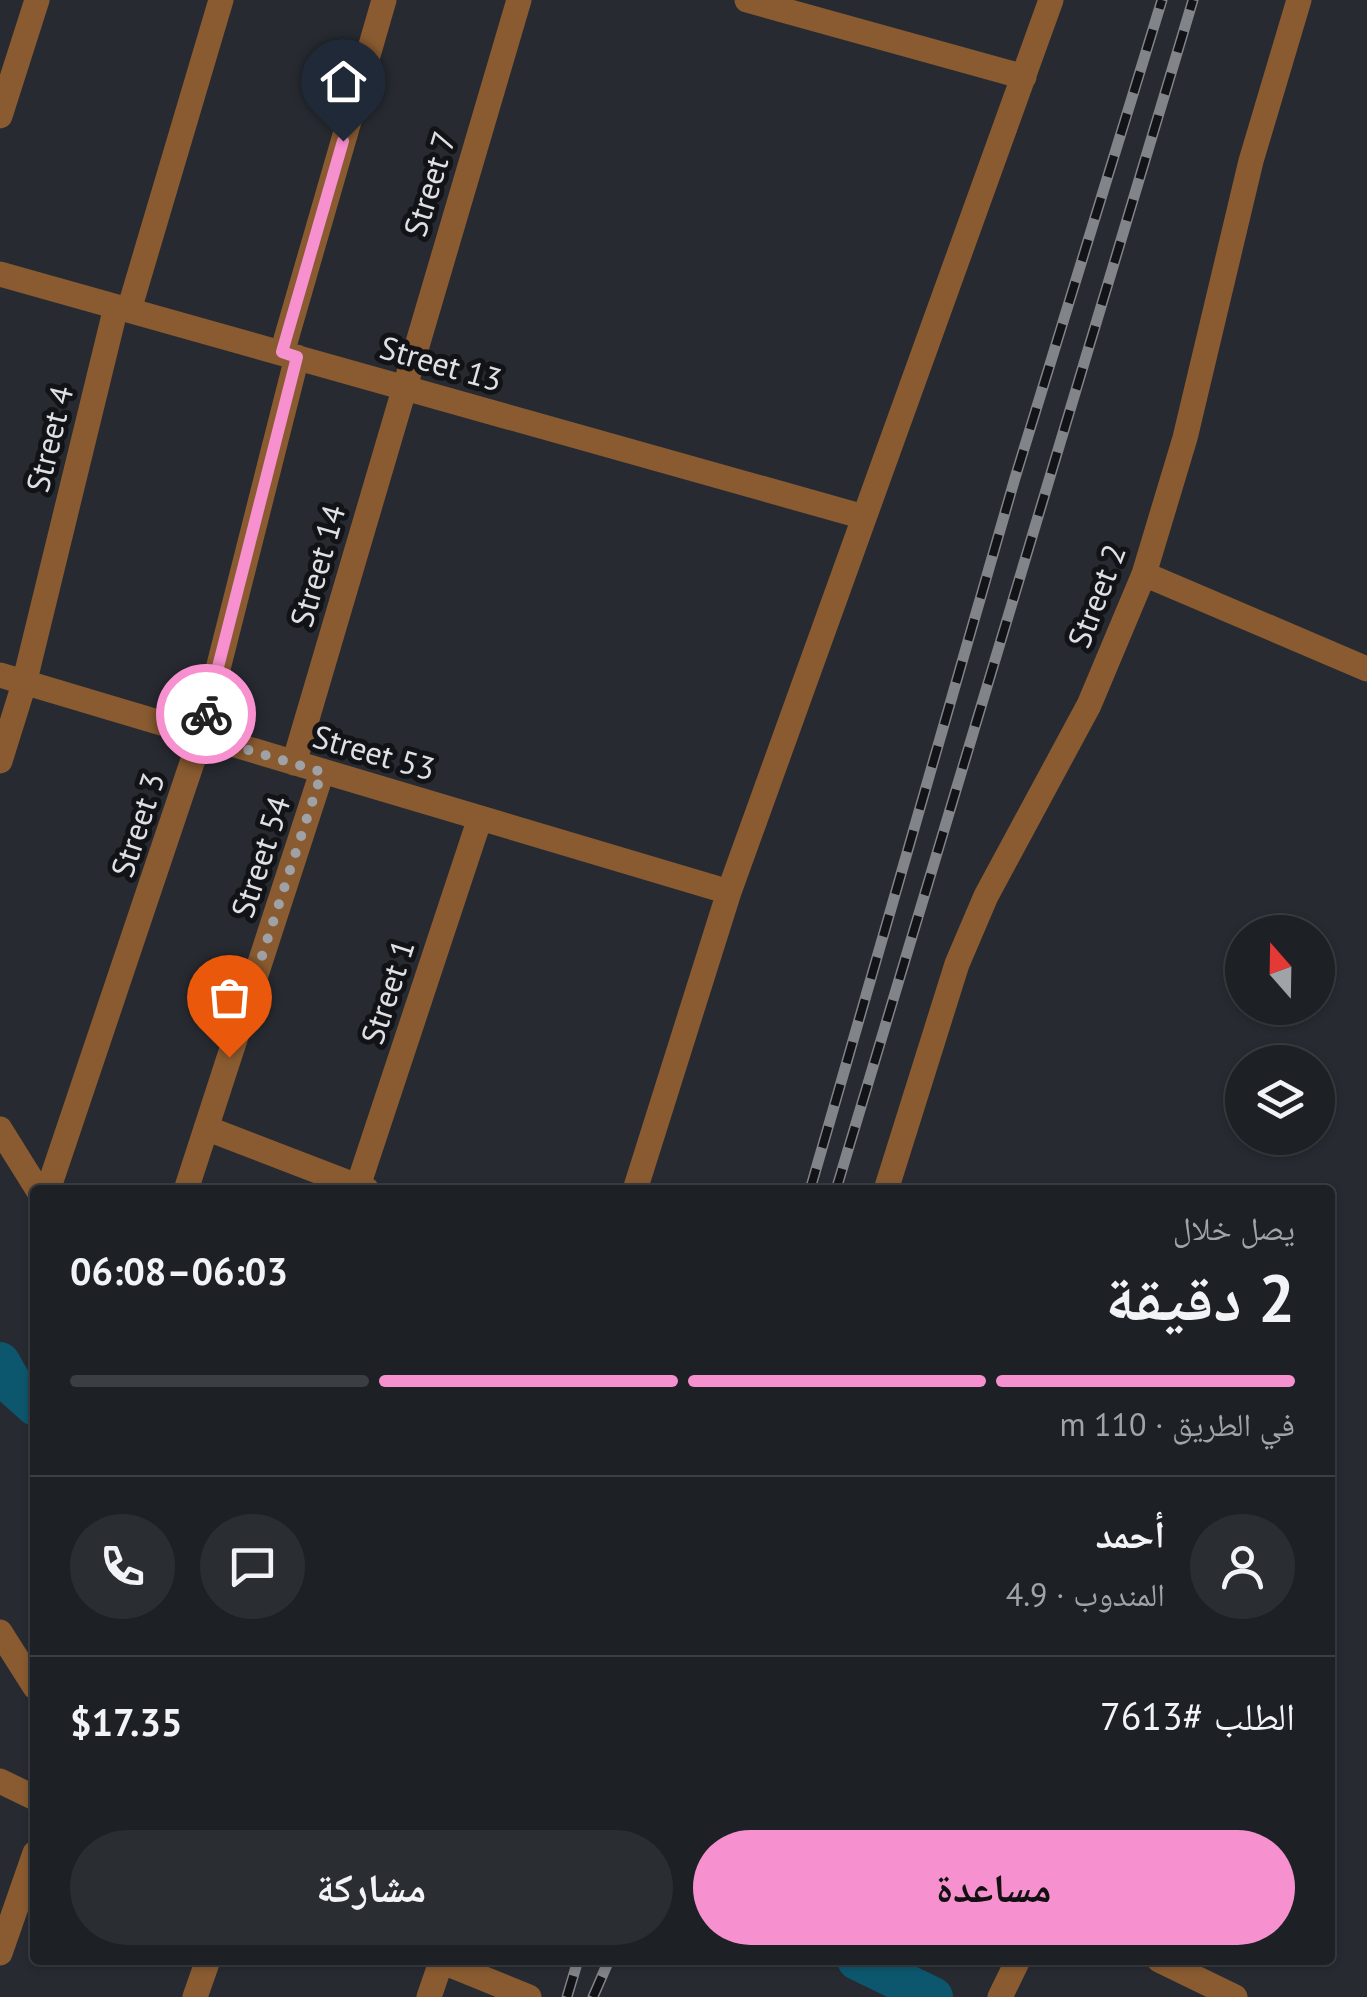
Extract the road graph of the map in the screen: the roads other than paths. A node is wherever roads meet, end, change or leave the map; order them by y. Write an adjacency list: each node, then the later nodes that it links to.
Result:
1 (36, 0): 9 (street)
2 (222, 0): 11 (street, Street 4)
3 (384, 0): 12 (street, Street 3)
4 (519, 0): 13 (street, Street 7)
5 (747, 0): 8 (street)
6 (1051, 0): 8 (street)
7 (1299, 0): 15 (street, Street 2)
8 (1024, 77): 14 (street)
9 (0, 116)
10 (0, 274): 11 (street, Street 13)
11 (123, 308): 12 (street, Street 13); 17 (street, Street 4)
12 (290, 355): 13 (street, Street 13); 18 (street, Street 3)
13 (404, 387): 14 (street, Street 13); 20 (street, Street 14)
14 (864, 517): 23 (street)
15 (1144, 574): 16 (street); 32 (street, Street 2)
16 (1367, 669)
17 (12, 680): 18 (street, Street 53); 19 (street, Street 4)
18 (201, 736): 20 (street, Street 53); 27 (street, Street 3)
19 (0, 761)
20 (294, 764): 21 (street, Street 53)
21 (322, 772): 22 (street, Street 53); 24 (street, Street 54)
22 (480, 818): 23 (street, Street 53); 30 (street, Street 1)
23 (729, 892): 31 (street)
24 (206, 1128): 28 (street, Street 54); 29 (street)
25 (0, 1129): 26 (street)
26 (35, 1185)
27 (50, 1185)
28 (188, 1185)
29 (355, 1185)
30 (364, 1185)
31 (637, 1185)
32 (888, 1185)
33 (0, 1632): 34 (street)
34 (30, 1679)
35 (0, 1781): 36 (street)
36 (30, 1796)
37 (30, 1867): 38 (street)
38 (0, 1954)
39 (206, 1965): 44 (street)
40 (438, 1965): 45 (street)
41 (449, 1965): 46 (street)
42 (1016, 1965): 47 (street)
43 (1169, 1965): 48 (street)
44 (195, 1997)
45 (428, 1997)
46 (529, 1997)
47 (1000, 1997)
48 (1235, 1997)

